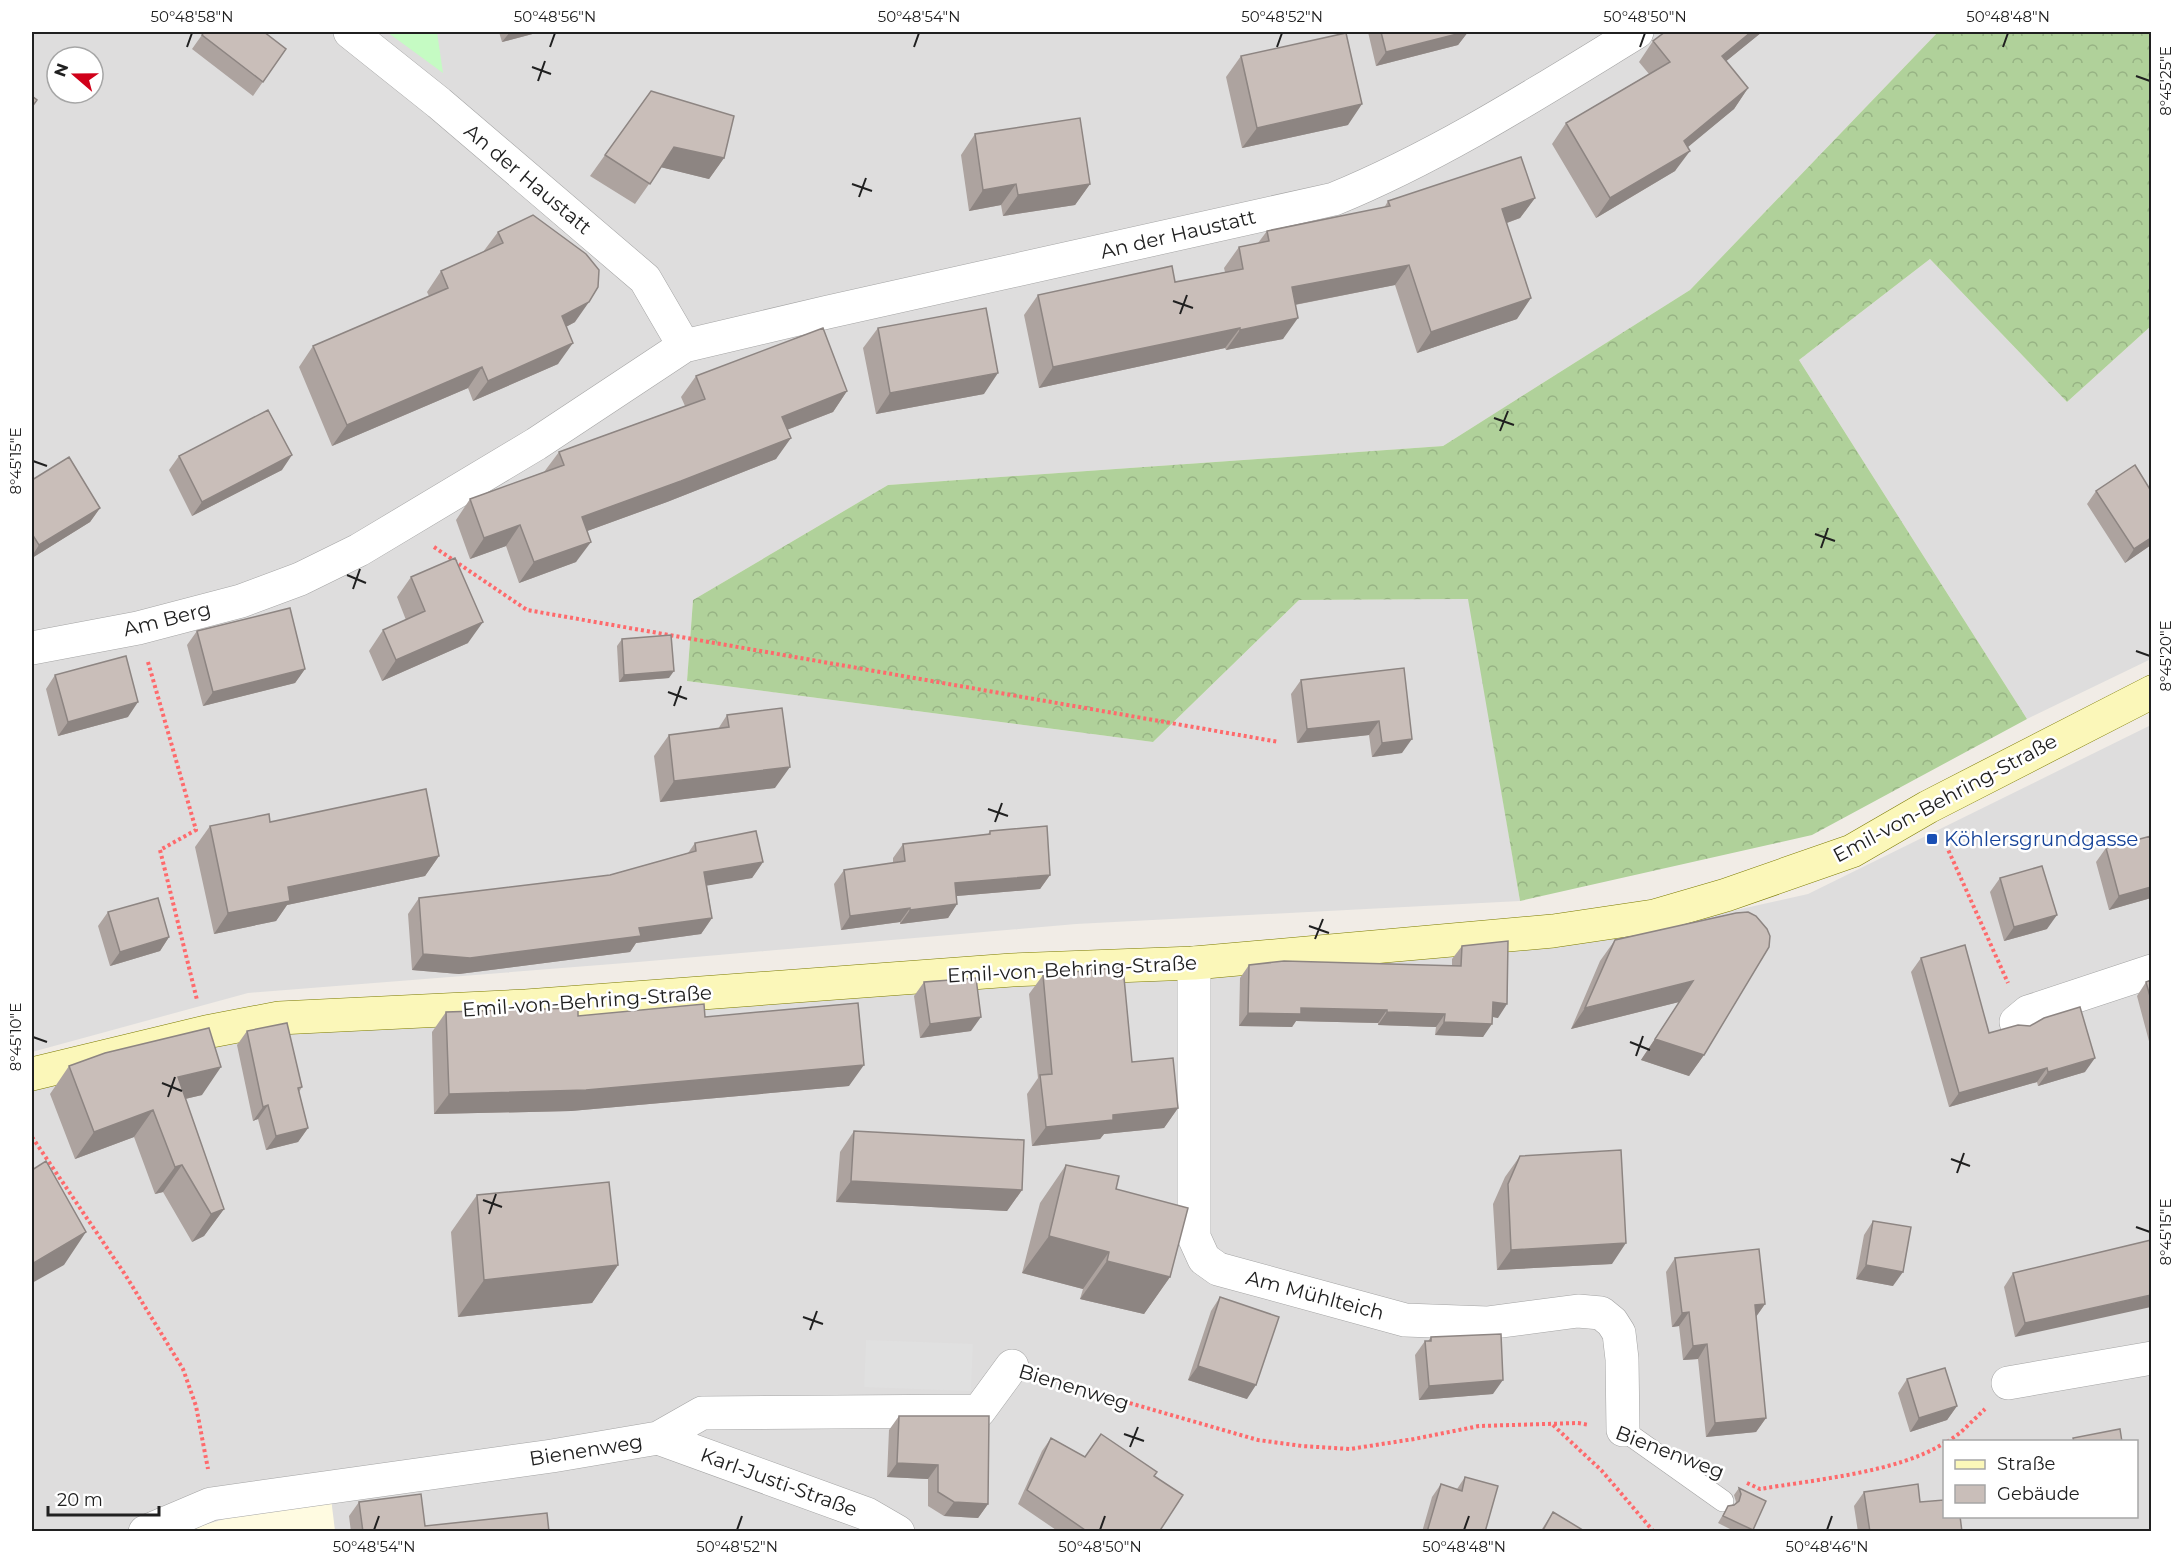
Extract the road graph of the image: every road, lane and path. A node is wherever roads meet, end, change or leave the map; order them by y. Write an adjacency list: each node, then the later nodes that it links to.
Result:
1 (350, 32): 3 (street, An der Haustatt)
2 (1637, 32): 3 (street, An der Haustatt)
3 (684, 346): 4 (street, An der Haustatt)
4 (401, 524): 5 (street, An der Haustatt); 9 (path)
5 (300, 579): 6 (street, Am Berg)
6 (138, 628): 7 (street, Am Berg); 14 (path)
7 (32, 648)
8 (2151, 692): 11 (main road, Emil-von-Behring-Straße)
9 (1279, 742)
10 (1946, 845): 13 (path)
11 (1194, 963): 14 (main road, Emil-von-Behring-Straße); 21 (street, Am Mühlteich)
12 (2151, 971): 13 (street)
13 (2014, 1007)
14 (206, 1032): 15 (main road, Emil-von-Behring-Straße)
15 (32, 1074)
16 (32, 1137): 25 (path)
17 (2151, 1358): 19 (street)
18 (1012, 1366): 20 (path, Bienenweg); 22 (street, Bienenweg)
19 (2008, 1383): 23 (path, Bienenweg)
20 (1552, 1424): 21 (path, Bienenweg); 30 (path)
21 (1623, 1430): 27 (lane)
22 (658, 1438): 28 (street, Bienenweg); 29 (street, Karl-Justi-Straße)
23 (1949, 1440)
24 (1943, 1443): 26 (path, Bienenweg)
25 (208, 1473)
26 (1739, 1480)
27 (1723, 1501)
28 (145, 1532)
29 (898, 1532)
30 (1654, 1532)

